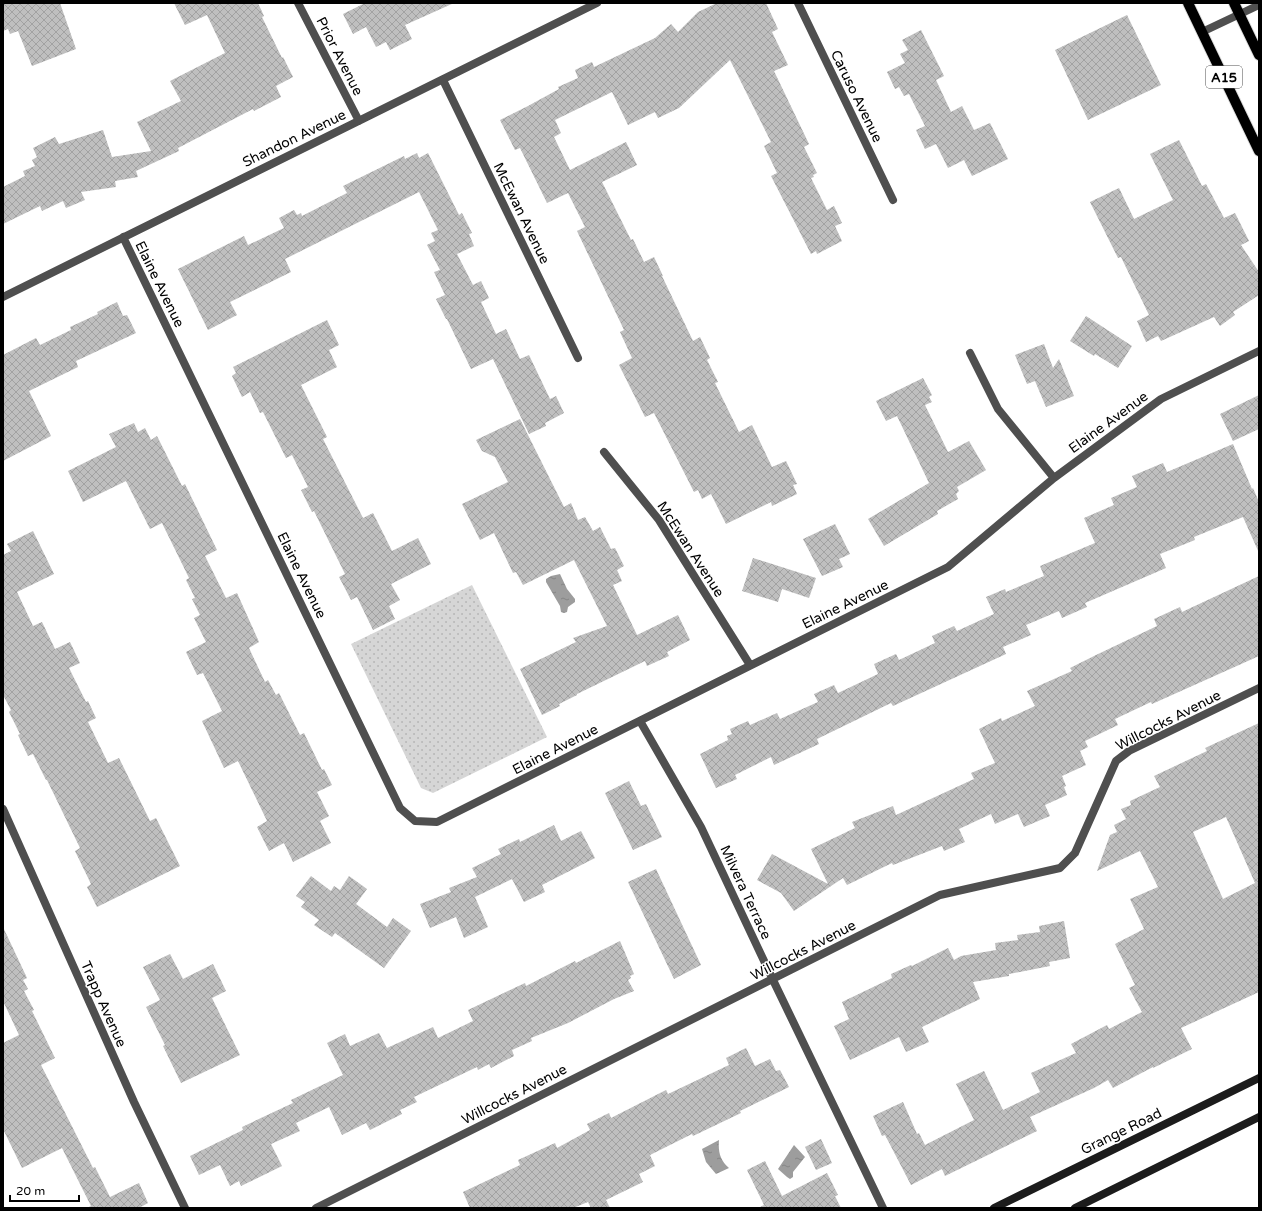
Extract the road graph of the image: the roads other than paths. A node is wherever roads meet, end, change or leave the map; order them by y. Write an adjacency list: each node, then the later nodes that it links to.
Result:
1 (298, 3): 11 (street, Prior Avenue)
2 (597, 3): 10 (street, Shandon Avenue)
3 (798, 3): 13 (street, Caruso Avenue)
4 (1188, 3): 8 (main road, A15)
5 (1234, 3): 7 (main road, A15)
6 (1259, 5): 7 (street)
7 (1239, 14): 8 (street); 9 (main road, A15)
8 (1202, 32): 12 (main road, A15)
9 (1259, 55)
10 (443, 80): 11 (street, Shandon Avenue); 18 (street, McEwan Avenue)
11 (359, 121): 14 (street, Shandon Avenue)
12 (1259, 152)
13 (893, 200)
14 (123, 237): 15 (street, Shandon Avenue); 23 (street, Elaine Avenue)
15 (3, 297)
16 (1259, 351): 20 (street, Elaine Avenue)
17 (970, 353): 20 (street)
18 (578, 358)
19 (604, 452): 21 (street, McEwan Avenue)
20 (1054, 478): 21 (street, Elaine Avenue)
21 (750, 665): 23 (street, Elaine Avenue)
22 (1259, 688): 25 (street, Willcocks Avenue)
23 (640, 721): 25 (street, Milvera Terrace)
24 (3, 809): 28 (street, Trapp Avenue)
25 (773, 980): 29 (street, Willcocks Avenue); 30 (street, Milvera Terrace)
26 (1259, 1078): 31 (main road, Grange Road)
27 (1259, 1117): 32 (main road)
28 (185, 1208)
29 (316, 1208)
30 (883, 1208)
31 (994, 1208)
32 (1075, 1208)

